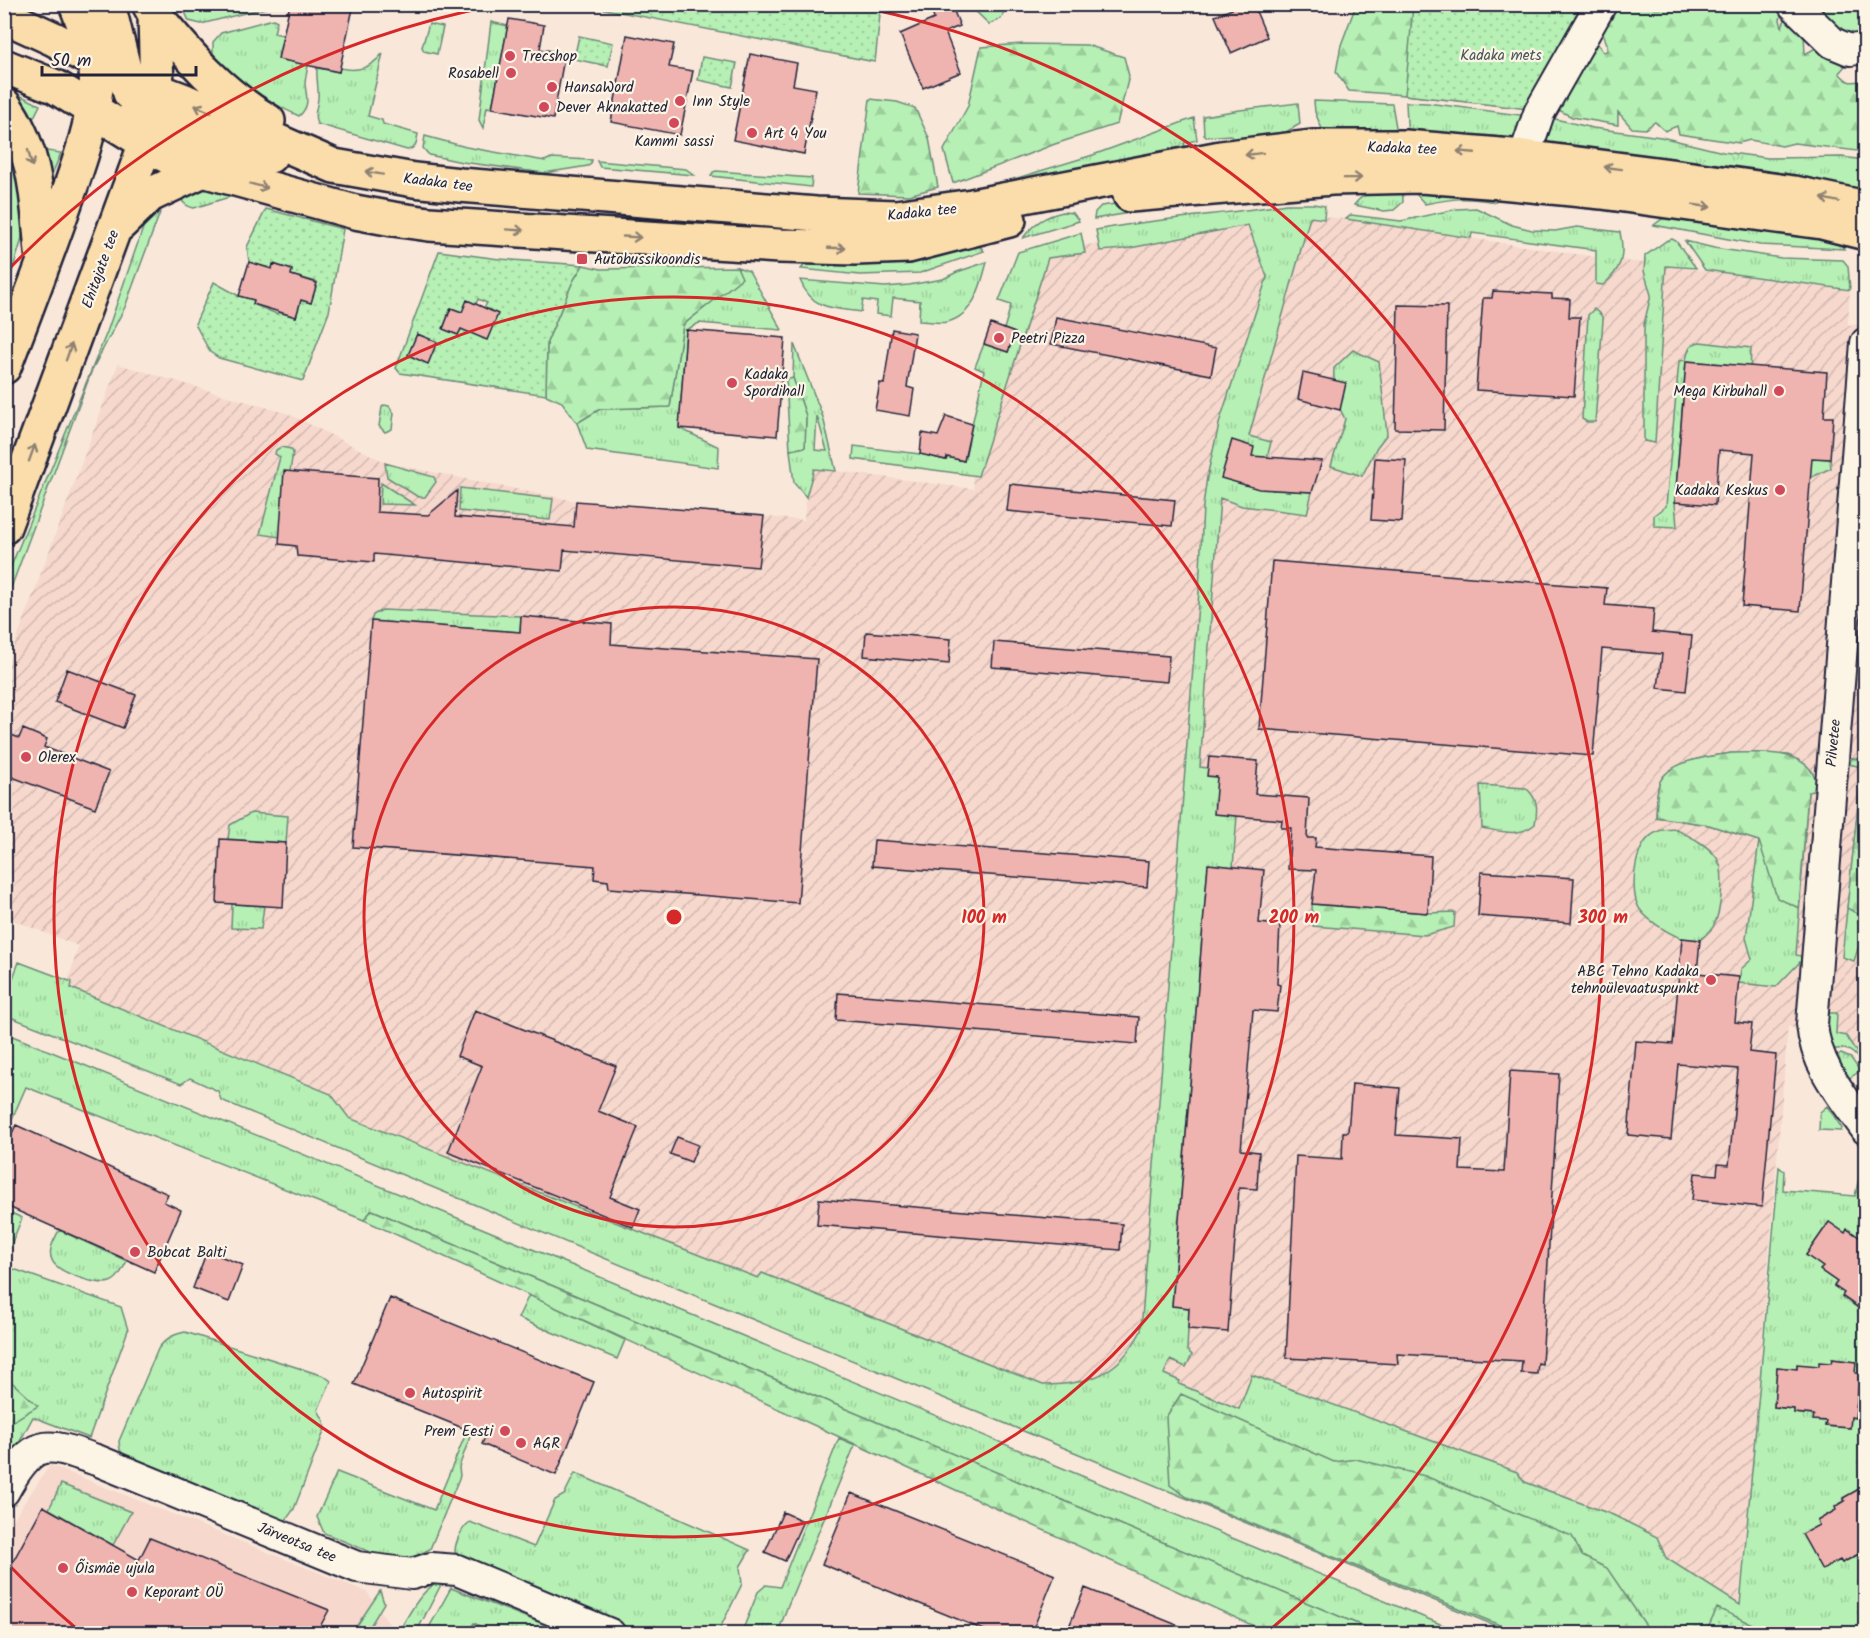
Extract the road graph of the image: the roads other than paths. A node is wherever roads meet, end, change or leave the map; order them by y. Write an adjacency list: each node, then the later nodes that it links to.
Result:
1 (75, 4): 9 (main road)
2 (108, 4): 9 (main road)
3 (1601, 4): 12 (street)
4 (1793, 4): 7 (street)
5 (152, 10): 9 (main road); 13 (main road)
6 (4, 16): 9 (main road, Kadaka tee)
7 (1866, 48)
8 (4, 66): 9 (main road)
9 (124, 104): 13 (main road, Kadaka tee, one-way to 9); 14 (main road, Kadaka tee); 22 (main road, Ehitajate tee); 26 (main road)
10 (4, 105): 26 (main road, one-way to 26)
11 (1312, 147): 12 (main road, Kadaka tee, one-way to 11); 16 (main road); 21 (main road, Kadaka tee, one-way to 21)
12 (1524, 157): 15 (main road, Kadaka tee, one-way to 12); 17 (main road)
13 (334, 166): 19 (main road, Kadaka tee, one-way to 13)
14 (203, 171): 22 (main road); 24 (main road, Kadaka tee, one-way to 24)
15 (1671, 176): 18 (main road); 20 (main road, Kadaka tee, one-way to 15)
16 (1295, 181): 17 (main road, Kadaka tee, one-way to 17); 25 (main road, Kadaka tee, one-way to 16)
17 (1501, 182): 18 (main road, Kadaka tee)
18 (1644, 198): 23 (main road, Kadaka tee, one-way to 23)
19 (743, 208): 21 (main road, Kadaka tee); 24 (main road)
20 (1866, 208)
21 (816, 214): 25 (main road)
22 (115, 228): 29 (main road, Ehitajate tee, one-way to 22)
23 (1866, 233)
24 (717, 242): 25 (main road, Kadaka tee)
25 (779, 246)
26 (44, 265): 28 (main road)
27 (1866, 343): 30 (street, Pilvetee)
28 (4, 366)
29 (4, 527)
30 (1866, 1129)
31 (4, 1491): 32 (street, Järveotsa tee)
32 (610, 1634)

